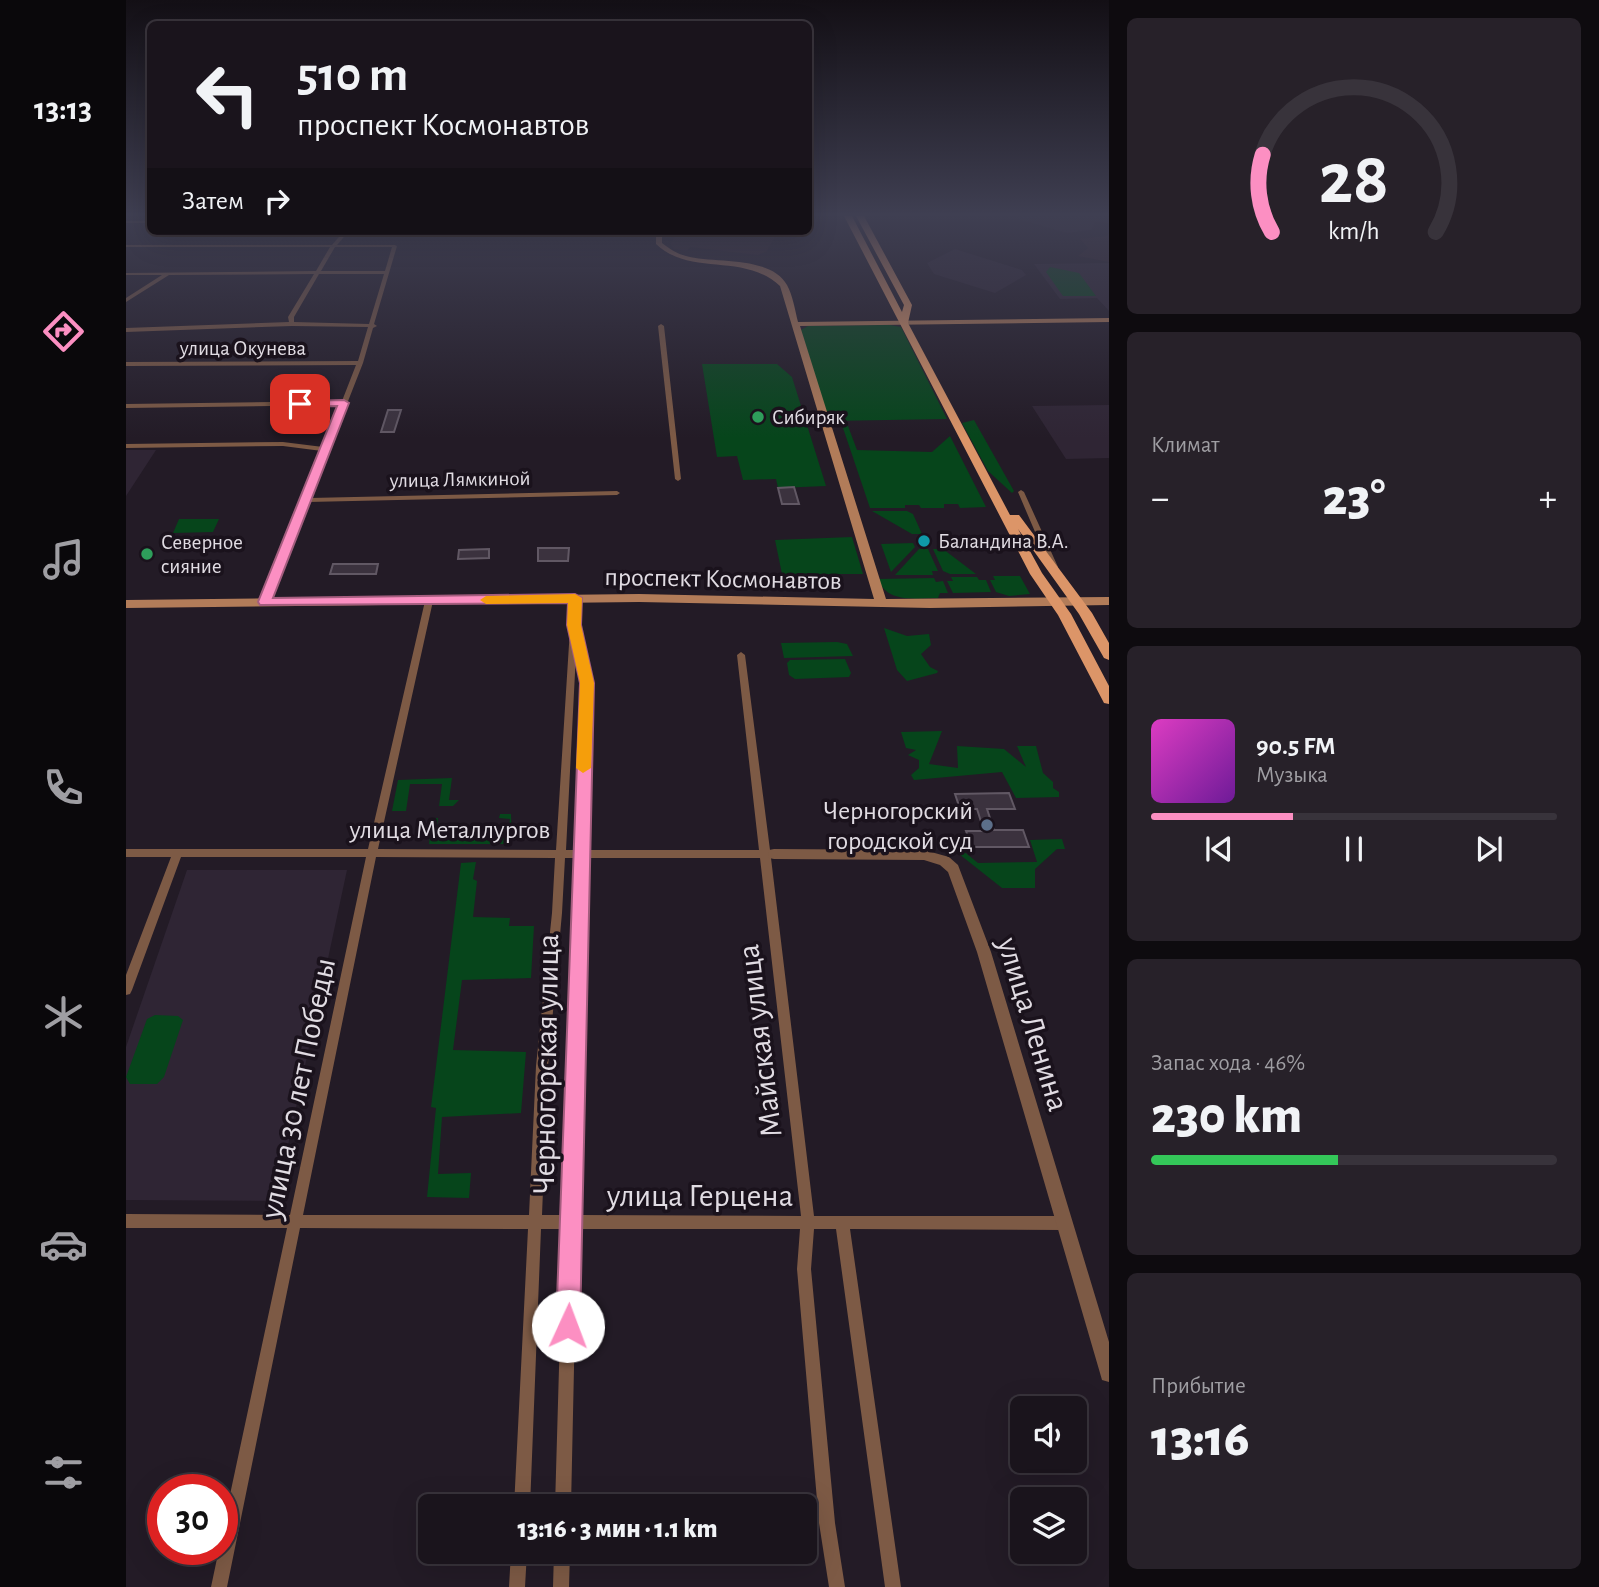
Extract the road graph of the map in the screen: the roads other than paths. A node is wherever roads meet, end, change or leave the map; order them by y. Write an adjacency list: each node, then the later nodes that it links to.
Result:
1 (142, 290): 7 (street)
2 (308, 290): 10 (street)
3 (383, 290): 12 (street)
4 (785, 290): 11 (main road)
5 (887, 290): 9 (main road)
6 (900, 290): 9 (main road)
7 (126, 300)
8 (1109, 320): 9 (main road)
9 (904, 323): 11 (main road); 21 (main road)
10 (292, 324): 12 (street); 14 (street)
11 (796, 324): 33 (main road)
12 (374, 326): 15 (street)
13 (661, 326): 22 (street)
14 (126, 330)
15 (360, 363): 16 (street, улица Окунева); 17 (street)
16 (126, 364)
17 (344, 403): 18 (street); 20 (street)
18 (126, 406)
19 (126, 446): 20 (street)
20 (325, 449): 25 (street)
21 (975, 458): 26 (main road); 29 (main road)
22 (678, 479)
23 (1021, 492): 26 (street)
24 (617, 493): 25 (street, улица Лямкиной)
25 (304, 500): 32 (street)
26 (1057, 573): 30 (main road)
27 (575, 598): 28 (main road, проспект Космонавтов); 33 (main road, проспект Космонавтов); 35 (street, Черногорская улица)
28 (429, 601): 32 (main road, проспект Космонавтов); 40 (street, улица 30 лет Победы)
29 (1055, 601): 30 (main road, проспект Космонавтов); 33 (main road, проспект Космонавтов); 38 (main road)
30 (1076, 601): 31 (main road, проспект Космонавтов); 37 (main road)
31 (1109, 601)
32 (265, 602): 34 (main road, проспект Космонавтов)
33 (881, 603)
34 (126, 604)
35 (574, 625): 39 (street, Черногорская улица); 41 (street, Черногорская улица)
36 (741, 655): 44 (street, Майская улица)
37 (1109, 656)
38 (1109, 699)
39 (580, 851): 41 (street, улица Металлургов); 44 (street, улица Металлургов); 49 (street, Черногорская улица)
40 (372, 852): 41 (street, улица Металлургов); 43 (street, улица Металлургов); 46 (street, улица 30 лет Победы)
41 (560, 852): 48 (street, Черногорская улица)
42 (126, 853): 43 (street, улица Металлургов)
43 (177, 854): 45 (street)
44 (770, 854): 50 (street, Майская улица); 52 (street, улица Ленина)
45 (126, 990)
46 (297, 1221): 47 (street, улица Герцена); 48 (street, улица Герцена); 58 (street, улица 30 лет Победы)
47 (126, 1222)
48 (536, 1223): 49 (street, улица Герцена); 54 (street, Черногорская улица)
49 (571, 1223): 50 (street, улица Герцена); 55 (street, Черногорская улица)
50 (808, 1223): 51 (street, улица Герцена); 61 (street, Майская улица)
51 (842, 1223): 52 (street, улица Герцена); 62 (street)
52 (1064, 1223): 53 (street, улица Ленина)
53 (1109, 1373)
54 (523, 1494)
55 (563, 1494)
56 (518, 1564): 59 (street)
57 (562, 1564): 60 (street)
58 (219, 1587)
59 (517, 1587)
60 (561, 1587)
61 (837, 1587)
62 (893, 1587)

